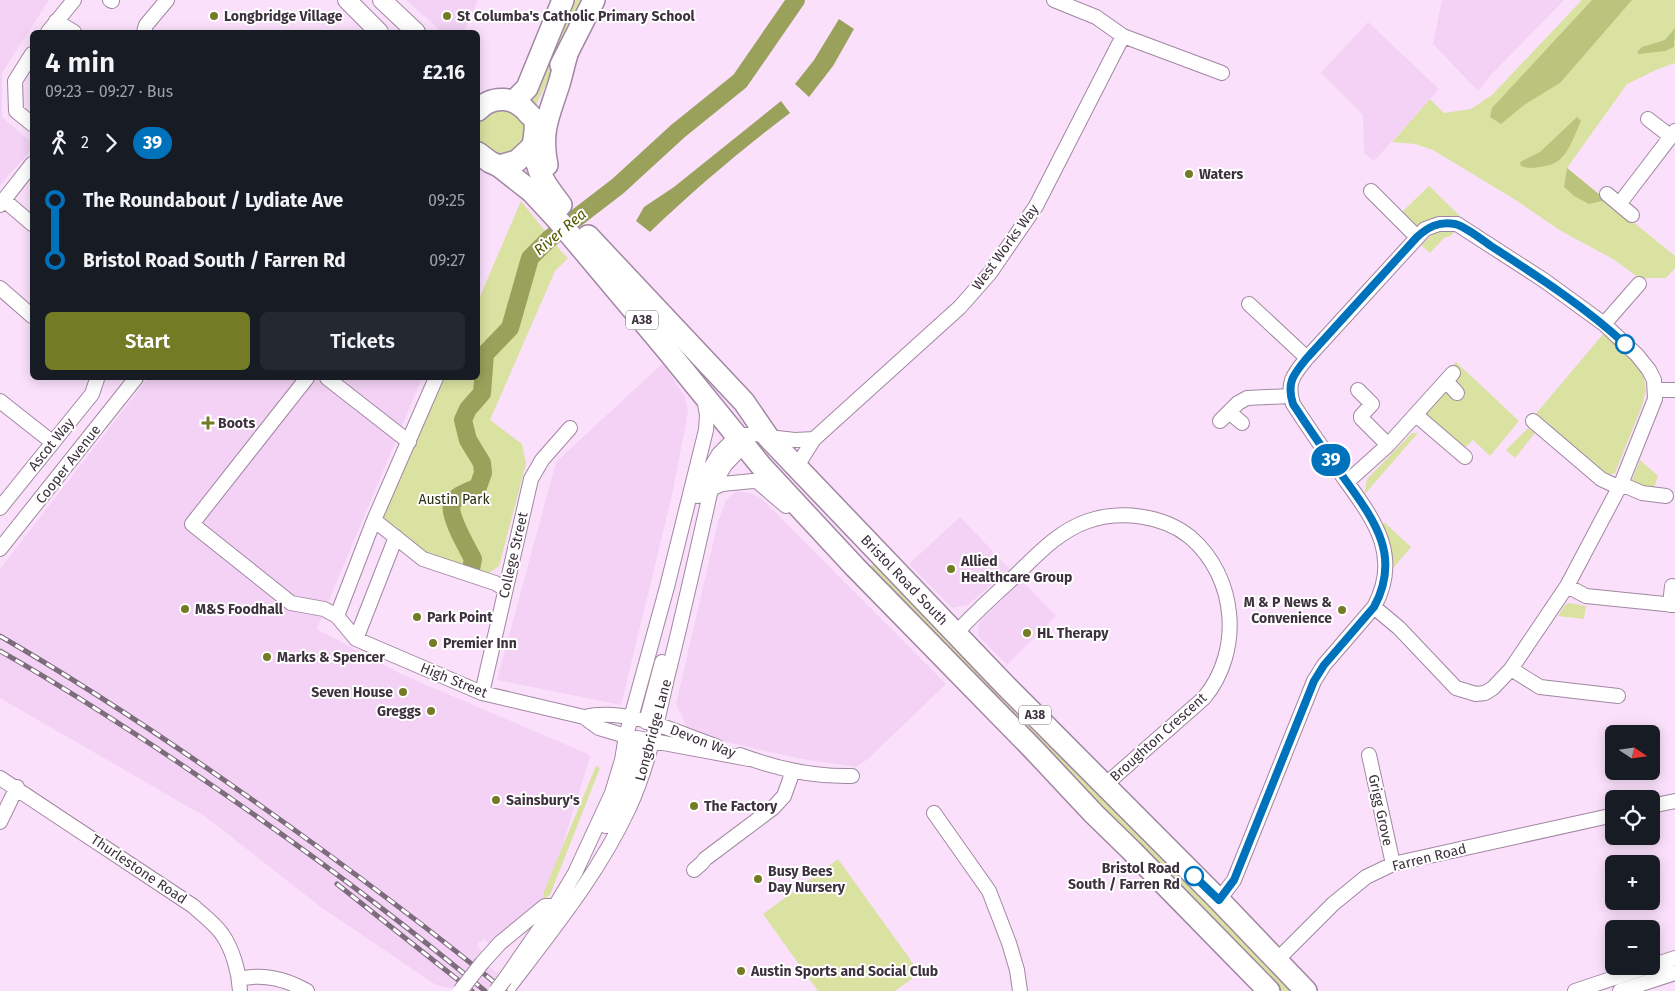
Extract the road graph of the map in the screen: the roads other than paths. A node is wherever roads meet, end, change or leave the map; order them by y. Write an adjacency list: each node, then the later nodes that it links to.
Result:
1 (74, 0): 8 (street)
2 (167, 0): 11 (street)
3 (347, 0): 12 (main road)
4 (382, 0): 13 (main road)
5 (563, 0): 18 (highway)
6 (594, 0): 15 (highway)
7 (1054, 0): 14 (street)
8 (56, 21): 9 (street); 10 (street)
9 (49, 30)
10 (71, 30)
11 (145, 30)
12 (376, 30)
13 (414, 30)
14 (1123, 36): 17 (street); 62 (street, West Works Way)
15 (567, 54): 22 (highway); 32 (highway)
16 (30, 61): 21 (street)
17 (1222, 73)
18 (514, 101): 19 (highway); 22 (highway)
19 (482, 102)
20 (1648, 119): 23 (street)
21 (30, 122)
22 (535, 122): 24 (highway, Bristol Road South)
23 (1673, 133): 31 (street)
24 (533, 146): 26 (highway); 32 (highway, Bristol Road South / A38)
25 (480, 154): 26 (highway, Bristol Road South)
26 (499, 166): 32 (highway, Bristol Road South / A38)
27 (30, 167): 30 (street)
28 (1370, 191): 35 (street)
29 (1607, 194): 31 (street)
30 (2, 203): 34 (street)
31 (1620, 203): 33 (street)
32 (561, 211): 36 (highway, Bristol Road South / A38)
33 (1632, 214)
34 (30, 223)
35 (1417, 237): 41 (street); 43 (street)
36 (586, 244): 42 (highway, Bristol Road South / A38); 52 (highway, Bristol Road South / A38)
37 (1639, 284): 41 (street)
38 (0, 288): 40 (street)
39 (1249, 304): 43 (street)
40 (30, 314)
41 (1604, 324): 50 (street)
42 (677, 330): 60 (highway, Bristol Road South / A38); 61 (highway)
43 (1307, 358): 54 (street)
44 (97, 380): 63 (street, Ascot Way)
45 (134, 380): 76 (street, Cooper Avenue)
46 (305, 380): 86 (street, High Street)
47 (330, 380): 64 (street)
48 (435, 380): 64 (street)
49 (1358, 390): 65 (street)
50 (1655, 390): 51 (street); 69 (street)
51 (1675, 390)
52 (703, 392): 61 (highway, Bristol Road South / A38); 82 (street, Longbridge Lane)
53 (1457, 392): 56 (street)
54 (1290, 396): 58 (street); 68 (street)
55 (0, 401): 63 (street)
56 (1416, 415): 65 (street); 66 (street)
57 (1533, 421): 69 (street)
58 (1242, 423)
59 (570, 428): 83 (street, College Street)
60 (768, 437): 61 (street); 62 (street); 67 (highway, Bristol Road South / A38)
61 (743, 438): 70 (street, Longbridge Lane); 74 (highway, Bristol Road South / A38); 82 (street, Longbridge Lane)
62 (814, 439): 67 (street, West Works Way)
63 (52, 442): 72 (street, Ascot Way)
64 (409, 442): 73 (street)
65 (1388, 445): 68 (street)
66 (1465, 457)
67 (796, 466): 77 (highway); 78 (highway, Bristol Road South / A38)
68 (1347, 482): 85 (street)
69 (1621, 486): 71 (street); 80 (street)
70 (711, 489): 74 (street); 94 (street, Longbridge Lane)
71 (1661, 492)
72 (0, 508)
73 (374, 520): 75 (street); 86 (street)
74 (823, 533): 77 (highway, Bristol Road South / A38)
75 (396, 537): 83 (street); 88 (street)
76 (0, 549)
77 (838, 549): 79 (highway, Bristol Road South / A38)
78 (881, 555): 79 (highway); 87 (highway, Bristol Road South / A38)
79 (863, 575): 112 (highway, Bristol Road South / A38)
80 (1567, 586): 84 (street); 89 (street)
81 (1672, 586): 84 (street)
82 (668, 587): 93 (street, Longbridge Lane)
83 (505, 589): 90 (street, College Street)
84 (1673, 605)
85 (1374, 607): 89 (street); 110 (street)
86 (337, 616): 88 (street, High Street)
87 (955, 634): 101 (highway, Bristol Road South / A38); 101 (street, Broughton Crescent)
88 (356, 639): 90 (street, High Street)
89 (1511, 669): 91 (street)
90 (482, 693): 92 (street, High Street)
91 (1618, 696)
92 (584, 717): 93 (street, High Street); 95 (street, High Street)
93 (632, 718): 94 (street, Devon Way); 95 (street, Longbridge Lane)
94 (651, 722): 95 (street, Longbridge Lane); 95 (street); 97 (street, Devon Way)
95 (639, 739): 97 (street, Devon Way); 111 (street, Longbridge Lane); 118 (street, Longbridge Lane)
96 (1369, 756): 108 (street, Grigg Grove)
97 (749, 759): 98 (street, Devon Way)
98 (793, 772): 99 (street, Devon Way); 109 (street)
99 (852, 776)
100 (0, 778): 102 (street, Thurlestone Road)
101 (1105, 785): 110 (highway, Bristol Road South / A38)
102 (17, 787): 107 (street); 119 (street, Thurlestone Road)
103 (1675, 801): 104 (street)
104 (1660, 804)
105 (934, 813): 123 (street)
106 (1605, 817): 108 (street, Farren Road)
107 (0, 822)
108 (1393, 864): 114 (street, Farren Road)
109 (694, 870)
110 (1219, 900): 112 (highway); 114 (highway, Bristol Road South / A38)
111 (558, 903): 118 (street, Longbridge Lane); 121 (street, bridge)
112 (1232, 953): 124 (highway, Bristol Road South / A38)
113 (1675, 958): 115 (street)
114 (1276, 961): 125 (highway, Bristol Road South / A38)
115 (1660, 963)
116 (1675, 973): 127 (street)
117 (1623, 975): 126 (street)
118 (508, 984): 122 (street, Longbridge Lane, bridge)
119 (240, 985): 120 (street)
120 (307, 991)
121 (460, 991)
122 (496, 991)
123 (1020, 991)
124 (1269, 991)
125 (1306, 991)
126 (1575, 991)
127 (1620, 991)

